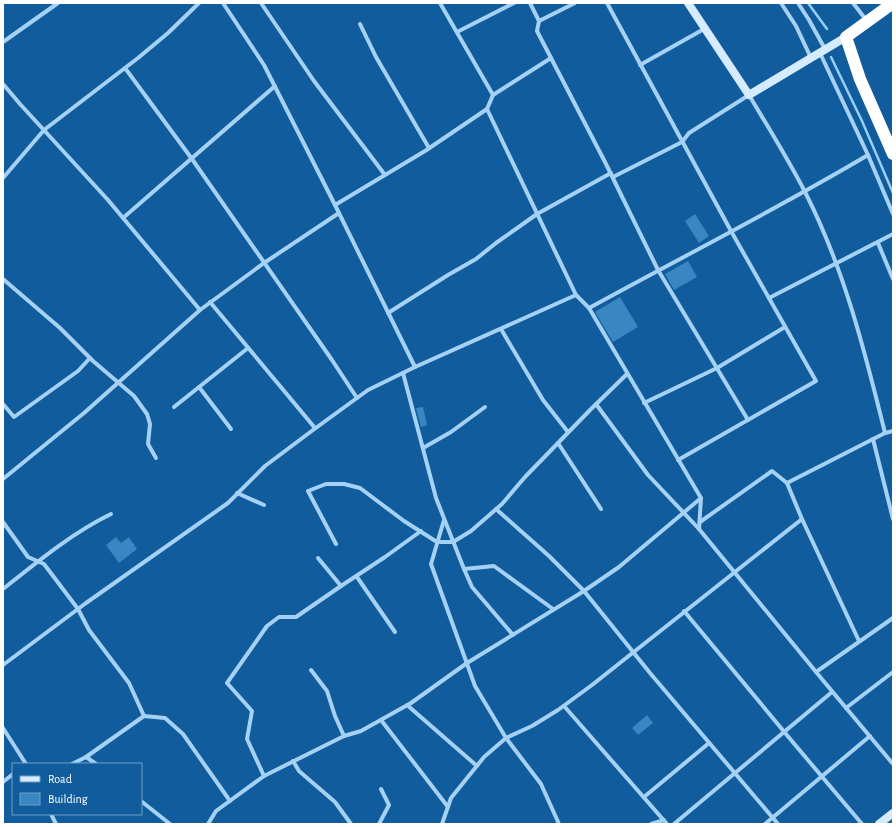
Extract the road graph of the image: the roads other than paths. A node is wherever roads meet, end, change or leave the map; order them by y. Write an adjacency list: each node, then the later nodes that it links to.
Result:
1 (58, 3): 21 (street)
2 (199, 3): 26 (street)
3 (223, 3): 28 (street)
4 (261, 3): 38 (street)
5 (440, 3): 19 (street)
6 (514, 3): 19 (street)
7 (530, 3): 15 (street)
8 (574, 3): 15 (street)
9 (606, 3): 25 (street)
10 (688, 3): 18 (street)
11 (781, 3): 24 (street)
12 (798, 3): 22 (street)
13 (853, 3): 16 (street)
14 (893, 3): 16 (highway)
15 (539, 21): 23 (street)
16 (867, 21): 20 (highway)
17 (360, 24): 34 (street)
18 (704, 29): 25 (street); 30 (street)
19 (457, 32): 29 (street)
20 (846, 37): 22 (street); 35 (highway)
21 (3, 42)
22 (822, 51): 24 (street); 36 (street)
23 (552, 58): 29 (street); 39 (street)
24 (811, 58): 30 (street)
25 (640, 65): 33 (street)
26 (125, 68): 32 (street); 37 (street)
27 (3, 84): 32 (street)
28 (275, 86): 37 (street); 42 (street)
29 (493, 95): 31 (street)
30 (749, 96): 33 (street); 41 (street)
31 (487, 109): 34 (street); 44 (street)
32 (44, 130): 40 (street); 46 (street)
33 (682, 142): 39 (street); 47 (street)
34 (429, 148): 38 (street)
35 (893, 154)
36 (868, 156): 41 (street); 45 (street)
37 (192, 159): 46 (street); 50 (street)
38 (385, 175): 42 (street)
39 (612, 175): 44 (street); 52 (street)
40 (3, 178)
41 (805, 192): 47 (street); 51 (street)
42 (335, 205): 43 (street)
43 (339, 213): 50 (street); 60 (street)
44 (537, 214): 55 (street); 60 (street)
45 (893, 214)
46 (123, 218): 59 (street)
47 (731, 231): 52 (street); 56 (street)
48 (893, 234): 49 (street)
49 (878, 243): 51 (street); 54 (street)
50 (264, 262): 57 (street); 71 (street)
51 (835, 264): 56 (street); 82 (street)
52 (658, 270): 58 (street); 66 (street)
53 (3, 279): 64 (street)
54 (893, 279)
55 (576, 295): 58 (street); 62 (street)
56 (769, 298): 61 (street)
57 (210, 302): 59 (street); 63 (street)
58 (589, 308): 68 (street)
59 (200, 310): 69 (street)
60 (388, 313): 65 (street)
61 (785, 327): 66 (street); 77 (street)
62 (501, 329): 65 (street); 81 (street)
63 (248, 348): 70 (street); 78 (street)
64 (90, 358): 69 (street); 73 (street)
65 (415, 367): 67 (street)
66 (717, 368): 72 (street); 77 (street)
67 (403, 373): 71 (street); 85 (street)
68 (627, 374): 72 (street); 74 (street)
69 (117, 382): 86 (street); 88 (street)
70 (199, 387): 76 (street); 79 (street)
71 (356, 398): 78 (street)
72 (644, 403): 87 (street)
73 (3, 404)
74 (596, 404): 81 (street); 97 (street)
75 (485, 406): 85 (street)
76 (174, 408)
77 (748, 420): 87 (street)
78 (315, 428): 90 (street)
79 (231, 429)
80 (893, 431): 82 (street)
81 (568, 432): 84 (street)
82 (885, 433): 83 (street)
83 (873, 439): 89 (street); 91 (street)
84 (558, 443): 95 (street); 96 (street)
85 (423, 448): 101 (street)
86 (156, 458)
87 (678, 460): 93 (street)
88 (3, 479)
89 (787, 483): 99 (street); 103 (street)
90 (237, 493): 94 (street); 117 (street)
91 (887, 496): 92 (street); 100 (street)
92 (893, 496)
93 (701, 498): 97 (street); 103 (street)
94 (264, 505)
95 (496, 509): 107 (street); 116 (street)
96 (601, 509)
97 (683, 513): 104 (street); 116 (street)
98 (112, 514): 110 (street)
99 (802, 519): 112 (street); 123 (street)
100 (893, 519)
101 (444, 520): 106 (street); 107 (street)
102 (3, 522): 110 (street)
103 (700, 522): 104 (street)
104 (699, 529): 112 (street)
105 (421, 531): 106 (street); 108 (street); 113 (street)
106 (438, 542): 107 (street); 125 (street)
107 (453, 542): 111 (street)
108 (336, 544)
109 (318, 558): 114 (street)
110 (38, 561): 115 (street); 117 (street)
111 (464, 570): 118 (street); 122 (street)
112 (734, 572): 119 (street); 128 (street)
113 (356, 577): 114 (street); 121 (street)
114 (341, 586): 151 (street)
115 (3, 589)
116 (584, 591): 118 (street); 124 (street)
117 (78, 609): 126 (street); 134 (street)
118 (553, 609): 122 (street)
119 (684, 611): 124 (street); 137 (street)
120 (893, 618): 123 (street)
121 (395, 632)
122 (513, 635): 125 (street)
123 (859, 642): 128 (street)
124 (633, 653): 132 (street); 141 (street)
125 (467, 663): 131 (street); 140 (street)
126 (3, 665)
127 (311, 670): 138 (street)
128 (816, 672): 130 (street)
129 (893, 672): 133 (street)
130 (832, 692): 133 (street); 137 (street)
131 (407, 705): 135 (street); 148 (street)
132 (564, 706): 140 (street); 155 (street)
133 (846, 708): 139 (street)
134 (144, 716): 142 (street); 156 (street)
135 (381, 720): 138 (street); 158 (street)
136 (3, 728): 144 (street)
137 (784, 732): 149 (street); 152 (street)
138 (344, 736): 143 (street)
139 (870, 736): 147 (street); 152 (street)
140 (506, 738): 148 (street); 169 (street)
141 (709, 743): 149 (street); 155 (street)
142 (86, 757): 145 (street); 146 (street)
143 (293, 761): 151 (street); 166 (street)
144 (24, 763)
145 (74, 763)
146 (95, 763)
147 (893, 764)
148 (477, 766): 158 (street)
149 (735, 773): 161 (street); 172 (street)
150 (12, 775): 153 (street)
151 (264, 776): 156 (street)
152 (822, 777): 161 (street); 175 (street)
153 (3, 782)
154 (381, 789): 167 (street)
155 (644, 797): 162 (street)
156 (230, 801): 165 (street)
157 (142, 802): 164 (street)
158 (448, 808): 168 (street)
159 (893, 813): 176 (street)
160 (52, 815): 163 (street)
161 (773, 817): 173 (street); 174 (street)
162 (664, 820): 170 (street); 171 (street)
163 (56, 824)
164 (170, 824)
165 (208, 824)
166 (351, 824)
167 (379, 824)
168 (442, 824)
169 (560, 824)
170 (651, 824)
171 (667, 824)
172 (674, 824)
173 (765, 824)
174 (778, 824)
175 (862, 824)
176 (879, 824)

